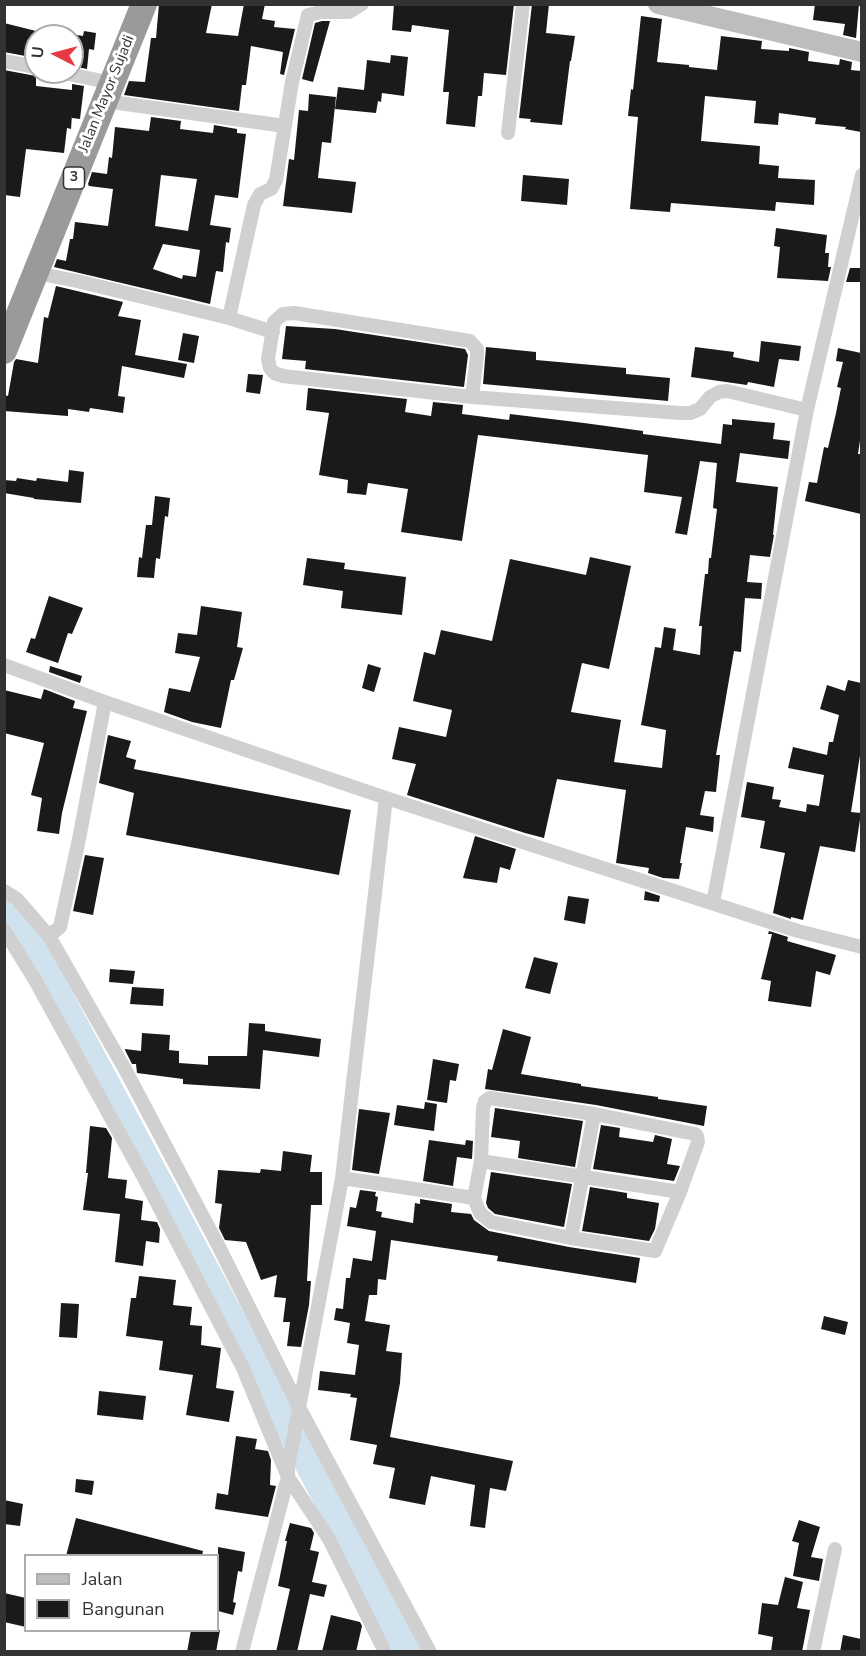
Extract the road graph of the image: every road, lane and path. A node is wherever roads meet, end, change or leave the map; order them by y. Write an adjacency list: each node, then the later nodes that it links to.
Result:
1 (144, 4): 9 (highway, Jalan Mayor Sujadi / 3)
2 (362, 4): 10 (street)
3 (523, 4): 11 (street)
4 (658, 4): 5 (street)
5 (861, 52)
6 (4, 61): 7 (street)
7 (24, 65)
8 (84, 82): 9 (street)
9 (108, 92): 10 (street); 13 (highway, Jalan Mayor Sujadi / 3)
10 (285, 126): 14 (street)
11 (508, 134)
12 (861, 175): 18 (street)
13 (36, 273): 14 (street); 16 (highway, Jalan Mayor Sujadi / 3)
14 (229, 318): 15 (street)
15 (273, 332): 17 (street); 17 (street)
16 (4, 351)
17 (472, 397): 18 (street)
18 (807, 410): 23 (street)
19 (4, 665): 20 (street)
20 (105, 702): 21 (street); 25 (street)
21 (386, 798): 23 (street); 30 (street)
22 (4, 891): 25 (street)
23 (713, 903): 26 (street)
24 (4, 930): 35 (street)
25 (49, 936): 34 (street)
26 (861, 947)
27 (594, 1114): 28 (street); 29 (street); 31 (street)
28 (481, 1161): 29 (street); 32 (street)
29 (582, 1176): 31 (street); 33 (street)
30 (342, 1178): 32 (street); 34 (street)
31 (680, 1192): 33 (street)
32 (474, 1198): 33 (street)
33 (571, 1238)
34 (299, 1413): 35 (street); 39 (street)
35 (288, 1472): 37 (street); 38 (street)
36 (835, 1549): 40 (street)
37 (242, 1652)
38 (385, 1652)
39 (430, 1652)
40 (813, 1652)

